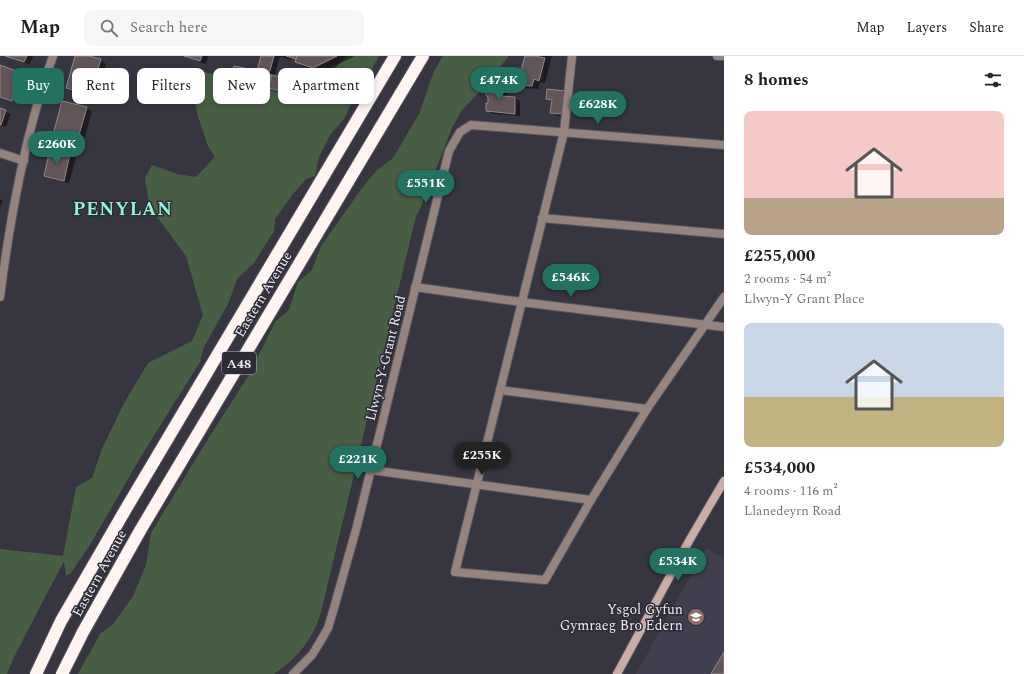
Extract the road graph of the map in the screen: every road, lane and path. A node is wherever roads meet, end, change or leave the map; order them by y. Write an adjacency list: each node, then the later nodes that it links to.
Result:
1 (53, 56): 10 (street)
2 (395, 56): 25 (highway, Eastern Avenue / A48)
3 (423, 56): 26 (highway, Eastern Avenue / A48)
4 (572, 56): 7 (street)
5 (718, 56): 6 (street)
6 (724, 56)
7 (564, 132): 8 (street); 11 (street); 13 (street, Llwyn-Y-Grant Road)
8 (724, 145)
9 (0, 153): 10 (street)
10 (24, 161): 14 (street)
11 (542, 218): 12 (street); 16 (street)
12 (724, 234)
13 (415, 287): 16 (street); 21 (street, Llwyn-Y-Grant Road)
14 (0, 297)
15 (724, 297): 17 (street)
16 (521, 302): 17 (street); 19 (street)
17 (704, 325): 18 (street); 20 (street)
18 (724, 327)
19 (500, 390): 20 (street); 23 (street)
20 (647, 409): 24 (street)
21 (371, 470): 23 (street); 27 (street, Llwyn-Y-Grant Road)
22 (724, 481): 28 (street)
23 (477, 485): 24 (street); 24 (street)
24 (591, 500)
25 (36, 674)
26 (62, 674)
27 (293, 674)
28 (617, 674)

